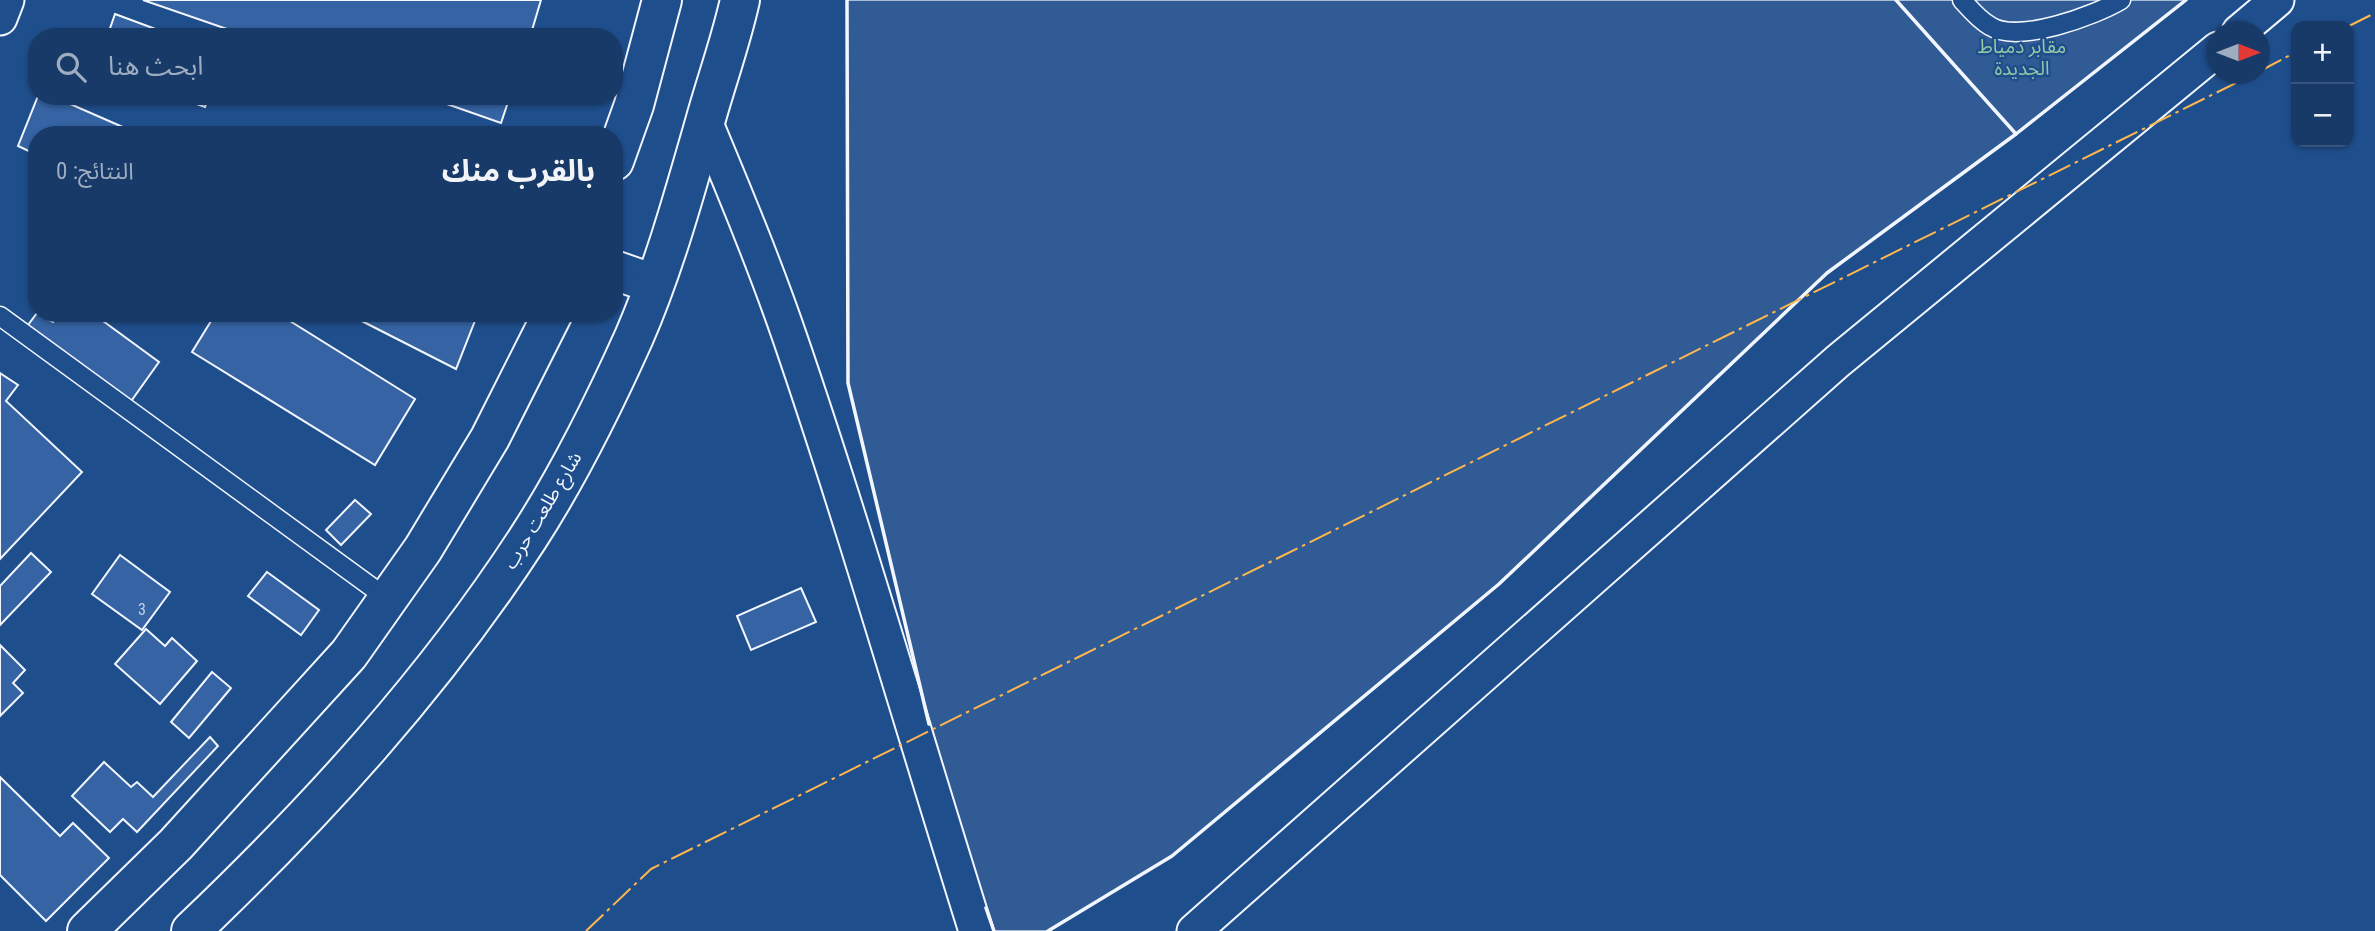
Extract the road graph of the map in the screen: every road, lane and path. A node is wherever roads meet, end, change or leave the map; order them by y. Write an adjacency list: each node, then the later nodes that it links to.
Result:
1 (8, 0): 8 (street)
2 (662, 0): 12 (main road)
3 (740, 0): 11 (main road, شارع طلعت حرب)
4 (1962, 0): 7 (lane)
5 (2121, 0): 7 (lane)
6 (2277, 0): 9 (street)
7 (2085, 7)
8 (0, 18)
9 (2252, 21)
10 (2207, 57): 21 (street)
11 (705, 121): 14 (main road, شارع طلعت حرب); 20 (street)
12 (623, 136)
13 (623, 273): 14 (main road)
14 (654, 285): 19 (main road, شارع طلعت حرب)
15 (0, 316): 17 (lane)
16 (548, 322): 17 (main road)
17 (388, 599): 18 (main road)
18 (87, 931)
19 (191, 931)
20 (976, 931)
21 (1195, 931)

